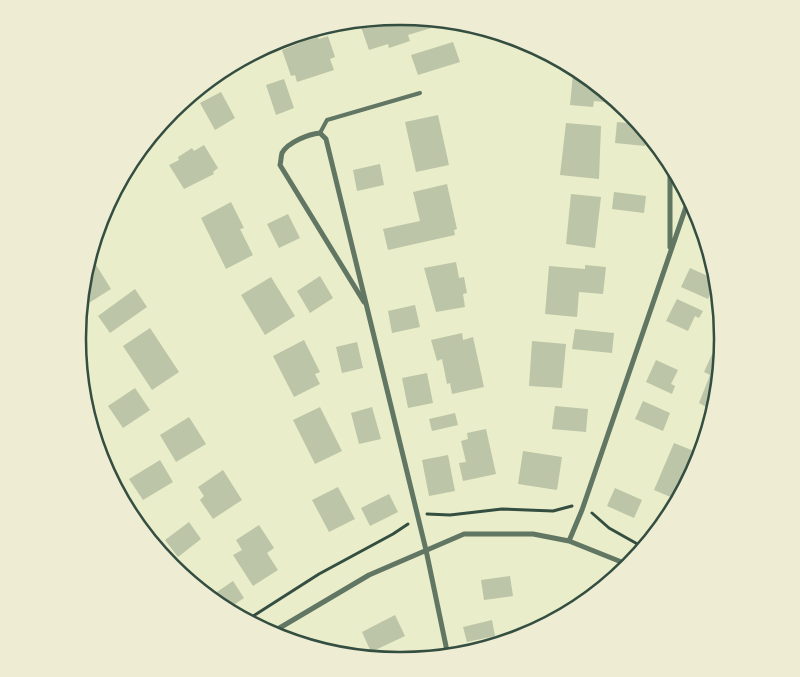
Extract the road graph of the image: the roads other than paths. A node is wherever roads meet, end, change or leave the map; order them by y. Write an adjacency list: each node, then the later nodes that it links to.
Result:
1 (420, 92): 2 (lane)
2 (320, 133): 6 (street); 6 (street)
3 (670, 180): 5 (street)
4 (685, 209): 5 (street)
5 (670, 252): 7 (street)
6 (364, 302): 8 (street)
7 (569, 541): 8 (street); 9 (street)
8 (426, 550): 10 (street); 11 (street)
9 (620, 562)
10 (280, 628)
11 (446, 648)

